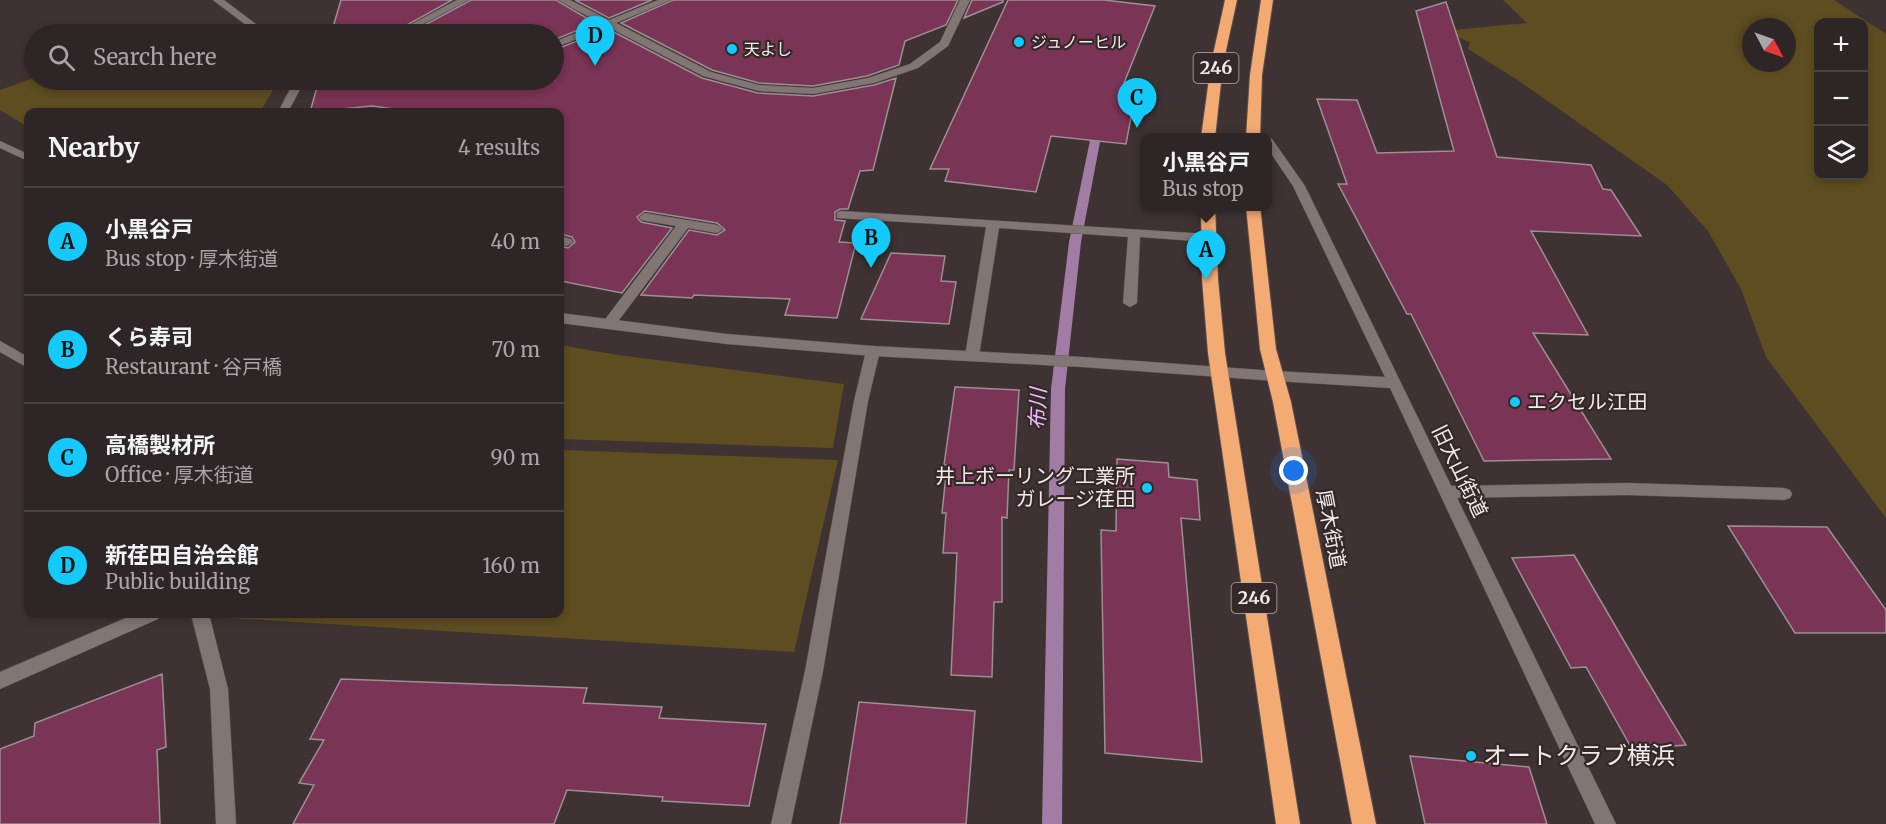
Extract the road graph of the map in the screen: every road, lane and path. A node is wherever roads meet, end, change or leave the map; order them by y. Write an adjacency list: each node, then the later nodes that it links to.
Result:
1 (218, 0): 9 (street)
2 (464, 0): 10 (street)
3 (563, 0): 8 (street)
4 (666, 0): 8 (street)
5 (965, 0): 8 (street)
6 (1231, 0): 15 (highway, 246)
7 (1267, 0): 14 (highway, 246)
8 (606, 23): 11 (street)
9 (250, 24)
10 (417, 24)
11 (564, 41)
12 (295, 90): 13 (street)
13 (285, 108)
14 (1254, 123): 16 (highway, 246); 17 (street, 旧大山街道)
15 (1209, 133)
16 (1253, 133)
17 (1262, 133)
18 (0, 144): 20 (street)
19 (1272, 148): 39 (street, 旧大山街道)
20 (24, 156)
21 (1208, 211): 29 (highway, 246)
22 (1252, 211): 38 (highway, 厚木街道)
23 (841, 215): 26 (street)
24 (645, 217): 25 (street)
25 (684, 224): 27 (street); 32 (street)
26 (993, 224): 28 (street); 35 (street)
27 (717, 229)
28 (1134, 233): 29 (street); 30 (street)
29 (1208, 238): 37 (highway, 246)
30 (1130, 303)
31 (564, 319): 32 (street)
32 (608, 325): 34 (street)
33 (0, 346): 36 (street)
34 (873, 351): 35 (street); 46 (street)
35 (972, 356): 37 (street)
36 (24, 361)
37 (1219, 372): 38 (street); 47 (highway, 246)
38 (1275, 375): 39 (street); 48 (highway, 厚木街道)
39 (1395, 383): 40 (street, 旧大山街道)
40 (1448, 492): 41 (street); 49 (street, 旧大山街道)
41 (1784, 494)
42 (143, 618): 44 (street)
43 (201, 618): 45 (street)
44 (0, 681)
45 (226, 824)
46 (781, 824)
47 (1288, 824)
48 (1364, 824)
49 (1606, 824)

